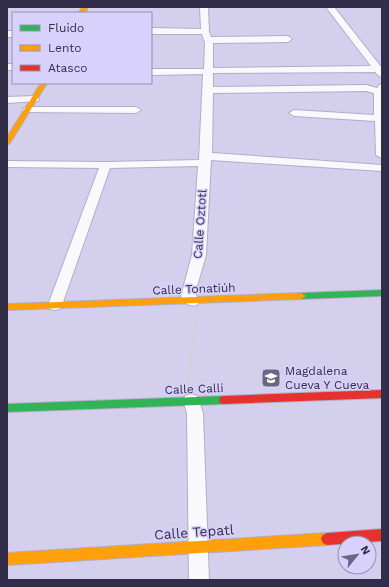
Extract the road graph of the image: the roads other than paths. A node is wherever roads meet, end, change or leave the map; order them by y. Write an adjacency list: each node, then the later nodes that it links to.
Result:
1 (204, 7): 4 (street, Calle Oztotl)
2 (330, 7): 8 (street)
3 (152, 31): 4 (street)
4 (207, 36): 5 (street); 6 (street, Calle Oztotl)
5 (288, 39)
6 (209, 71): 7 (street); 8 (street); 11 (street, Calle Oztotl)
7 (152, 72)
8 (380, 72)
9 (43, 84): 12 (street)
10 (381, 89): 11 (street); 17 (street)
11 (208, 90): 20 (street, Calle Oztotl)
12 (34, 99): 13 (street); 14 (street)
13 (7, 100)
14 (28, 110): 15 (street); 18 (street)
15 (136, 110)
16 (294, 113): 17 (street)
17 (380, 118): 19 (street)
18 (7, 143)
19 (382, 155)
20 (205, 160): 22 (street); 23 (street); 25 (street, Calle Oztotl)
21 (7, 164): 22 (street)
22 (106, 165): 26 (street)
23 (382, 168)
24 (382, 293): 25 (street, Calle Tonatiúh)
25 (192, 301): 26 (street, Calle Tonatiúh)
26 (55, 305): 27 (street, Calle Tonatiúh)
27 (7, 307)
28 (382, 394): 29 (street, Calle Calli)
29 (191, 401): 30 (street, Calle Calli); 32 (street)
30 (7, 408)
31 (382, 535): 32 (street, Calle Tepatl)
32 (197, 546): 33 (street, Calle Tepatl); 34 (street)
33 (7, 559)
34 (199, 580)

